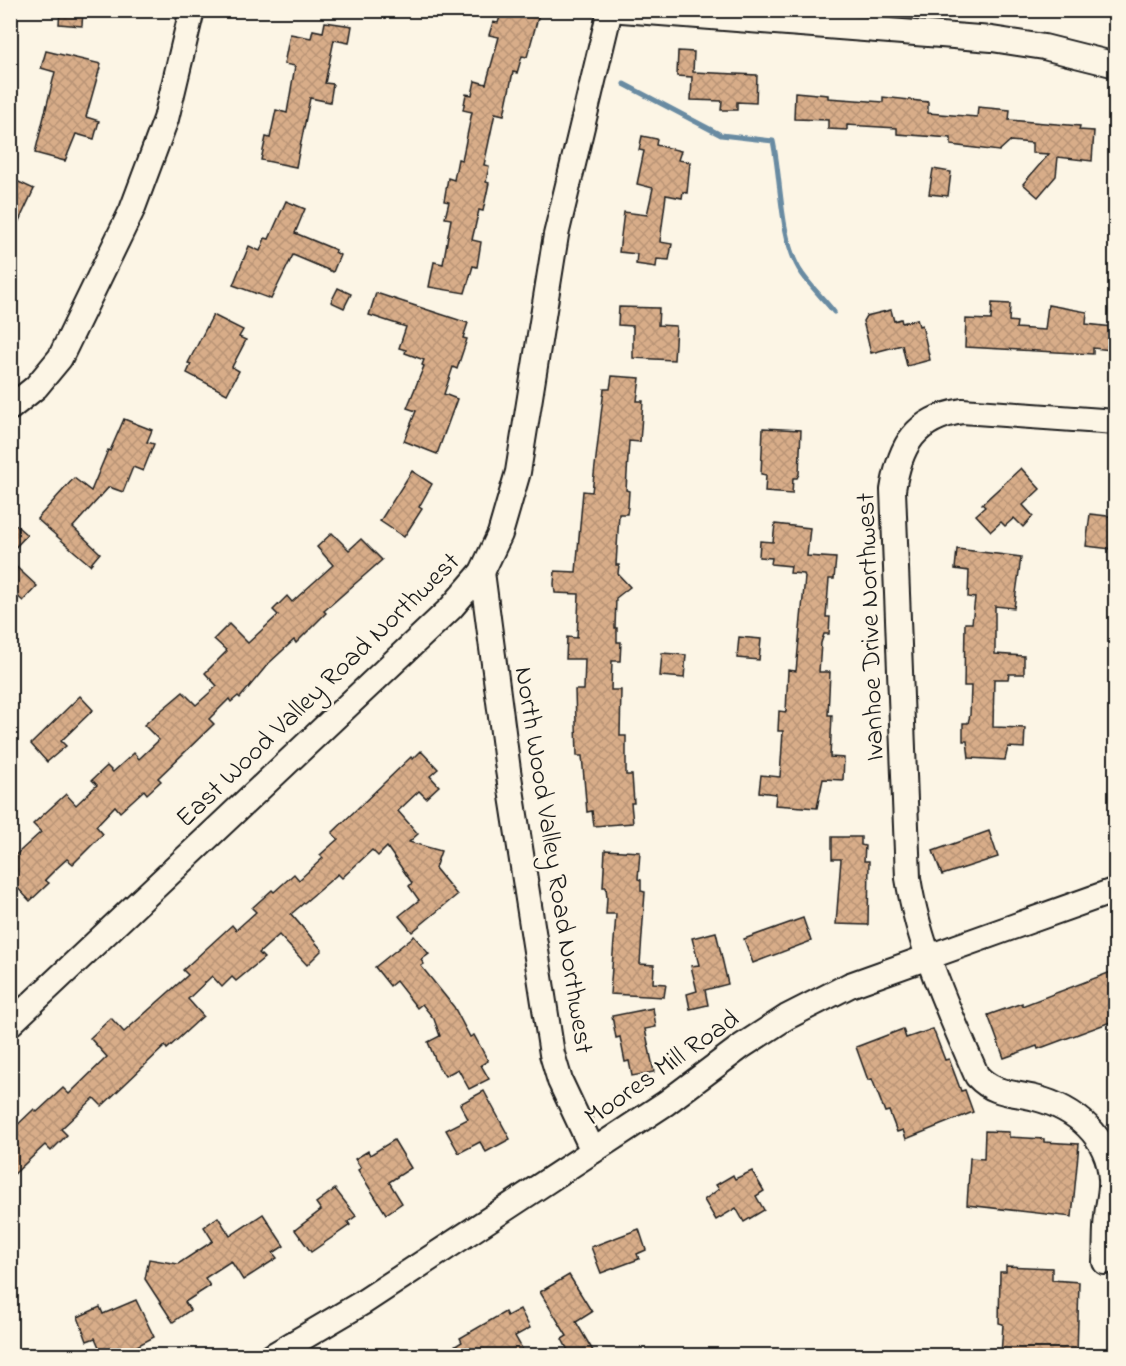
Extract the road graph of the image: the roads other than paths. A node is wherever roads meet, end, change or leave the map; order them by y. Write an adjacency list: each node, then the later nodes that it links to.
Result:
1 (192, 10): 5 (street)
2 (610, 10): 7 (street, East Wood Valley Road Northwest)
3 (622, 10): 4 (street)
4 (1116, 65)
5 (10, 408)
6 (1116, 422): 9 (street, Ivanhoe Drive Northwest)
7 (483, 572): 10 (street, East Wood Valley Road Northwest); 11 (street, North Wood Valley Road Northwest)
8 (1116, 890): 9 (street, Moores Mill Road)
9 (928, 956): 11 (street, Moores Mill Road); 12 (street, Ivanhoe Drive Northwest)
10 (10, 1024)
11 (593, 1151): 13 (street, Moores Mill Road)
12 (1105, 1262)
13 (272, 1356)

